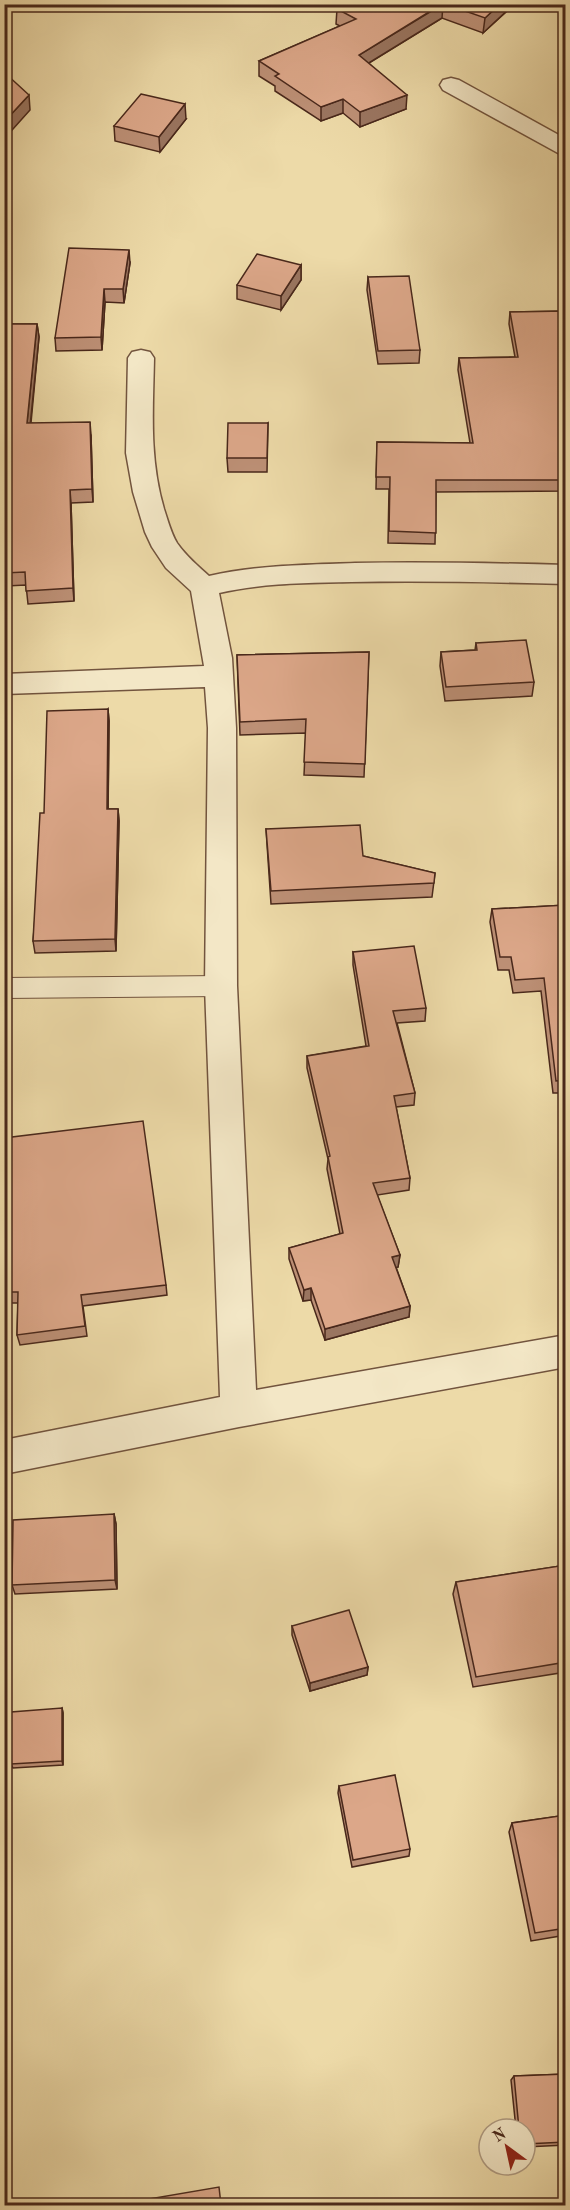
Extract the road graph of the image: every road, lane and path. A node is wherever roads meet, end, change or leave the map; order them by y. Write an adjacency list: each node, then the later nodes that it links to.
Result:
1 (451, 85): 2 (street)
2 (566, 148)
3 (141, 358): 5 (street)
4 (566, 576): 5 (street)
5 (204, 587): 6 (street)
6 (219, 676): 7 (street); 8 (street)
7 (4, 684)
8 (221, 986): 9 (lane); 11 (street)
9 (4, 988)
10 (566, 1351): 11 (street)
11 (239, 1410): 12 (street)
12 (4, 1457)

